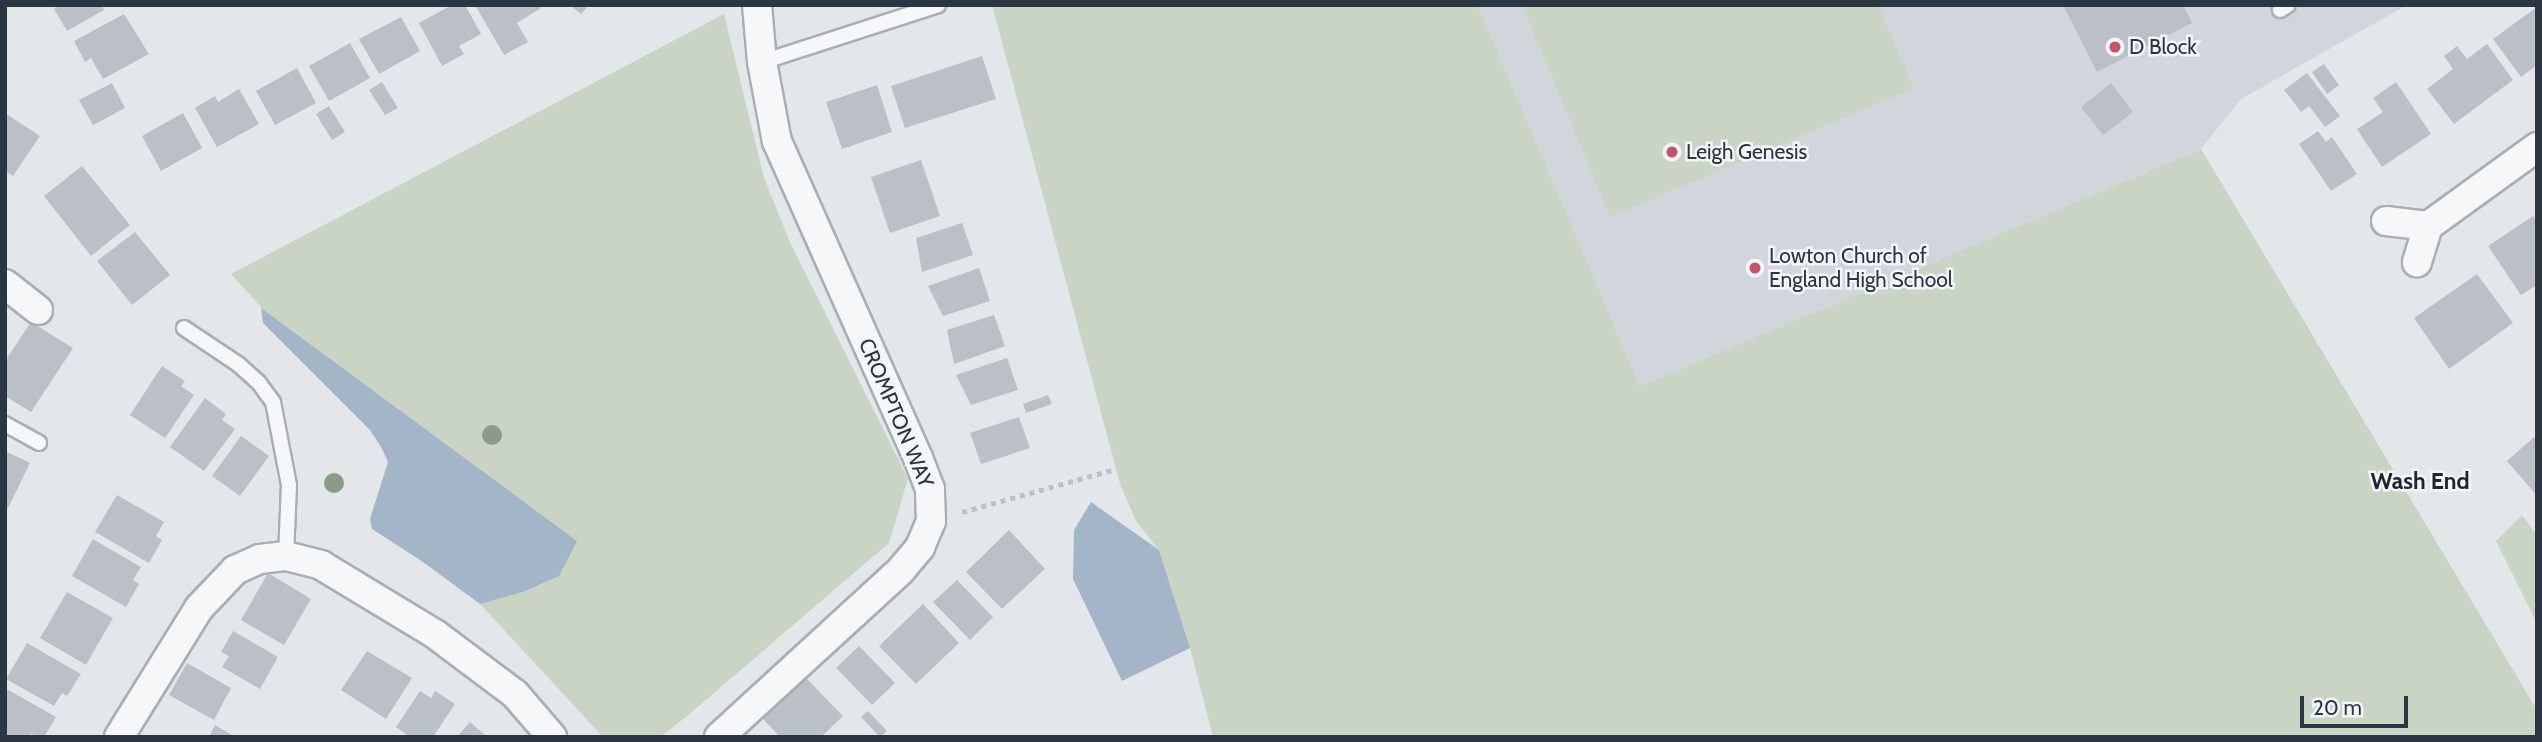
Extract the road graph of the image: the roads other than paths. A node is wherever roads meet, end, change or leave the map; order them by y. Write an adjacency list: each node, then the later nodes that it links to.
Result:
1 (757, 5): 3 (street, CROMPTON WAY)
2 (938, 5): 3 (lane)
3 (762, 62): 16 (street, CROMPTON WAY)
4 (2537, 147): 6 (street)
5 (2386, 221): 6 (street)
6 (2428, 226): 7 (street)
7 (2417, 262)
8 (5, 284): 9 (street)
9 (38, 310)
10 (184, 328): 13 (lane)
11 (5, 424): 12 (lane)
12 (39, 443)
13 (286, 556): 14 (street); 15 (street)
14 (119, 737)
15 (552, 737)
16 (719, 737)

